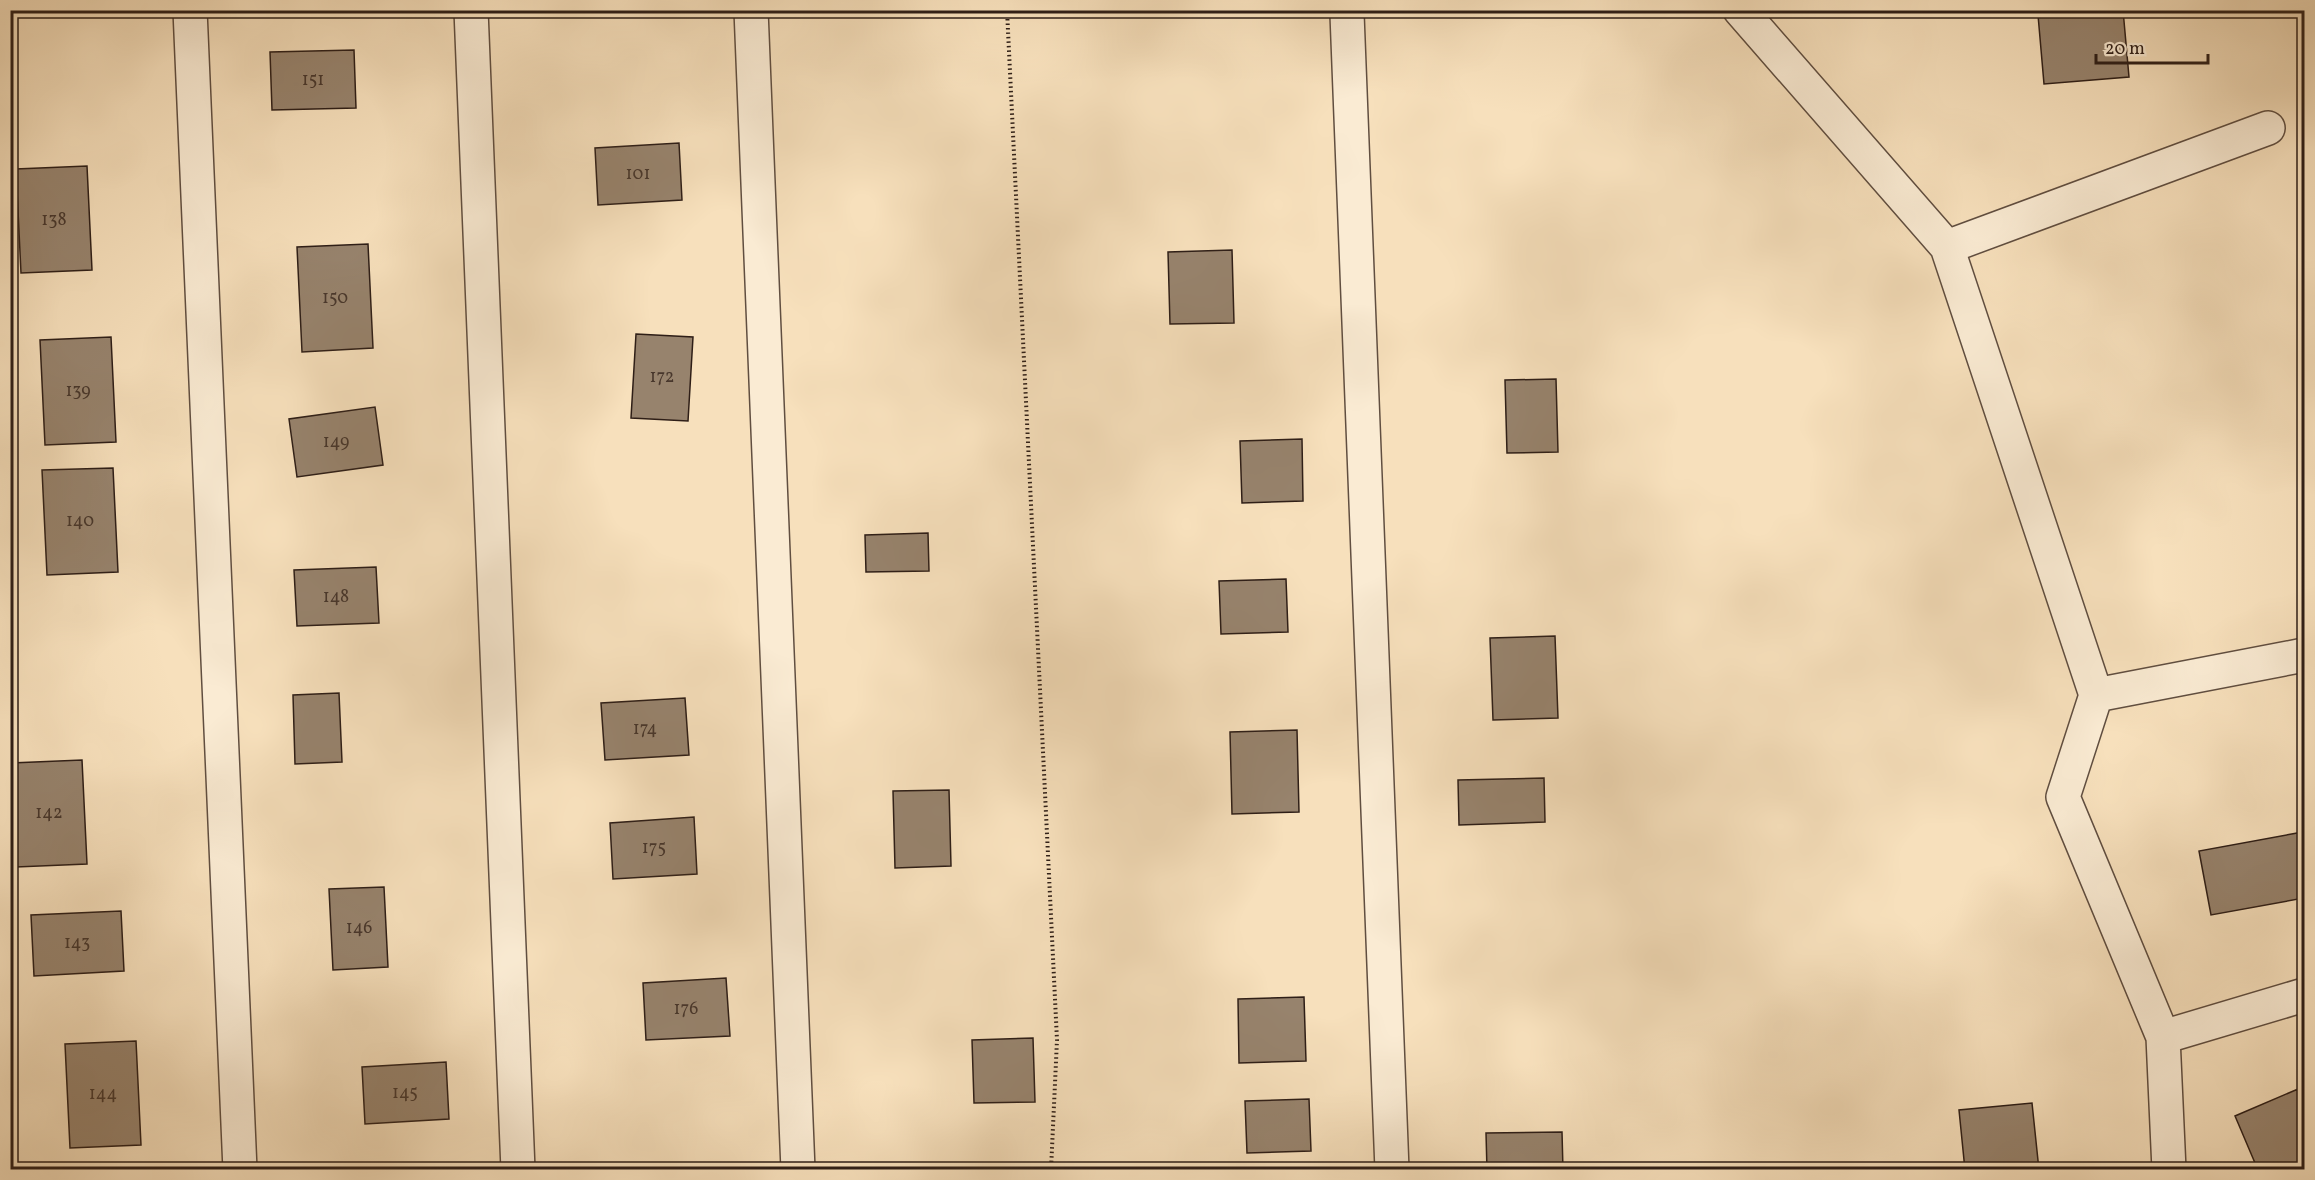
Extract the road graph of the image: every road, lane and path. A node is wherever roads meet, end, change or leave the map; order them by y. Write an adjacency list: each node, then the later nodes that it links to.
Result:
1 (190, 10): 13 (street)
2 (471, 10): 14 (street)
3 (751, 10): 15 (street)
4 (1007, 10): 16 (path)
5 (1740, 10): 8 (street)
6 (1347, 14): 17 (street)
7 (2268, 128): 8 (street)
8 (1947, 247): 10 (street)
9 (2304, 655): 10 (street)
10 (2096, 695): 12 (street)
11 (2304, 995): 12 (street)
12 (2163, 1037): 18 (street)
13 (240, 1170)
14 (518, 1170)
15 (798, 1170)
16 (1051, 1170)
17 (1392, 1170)
18 (2169, 1170)

